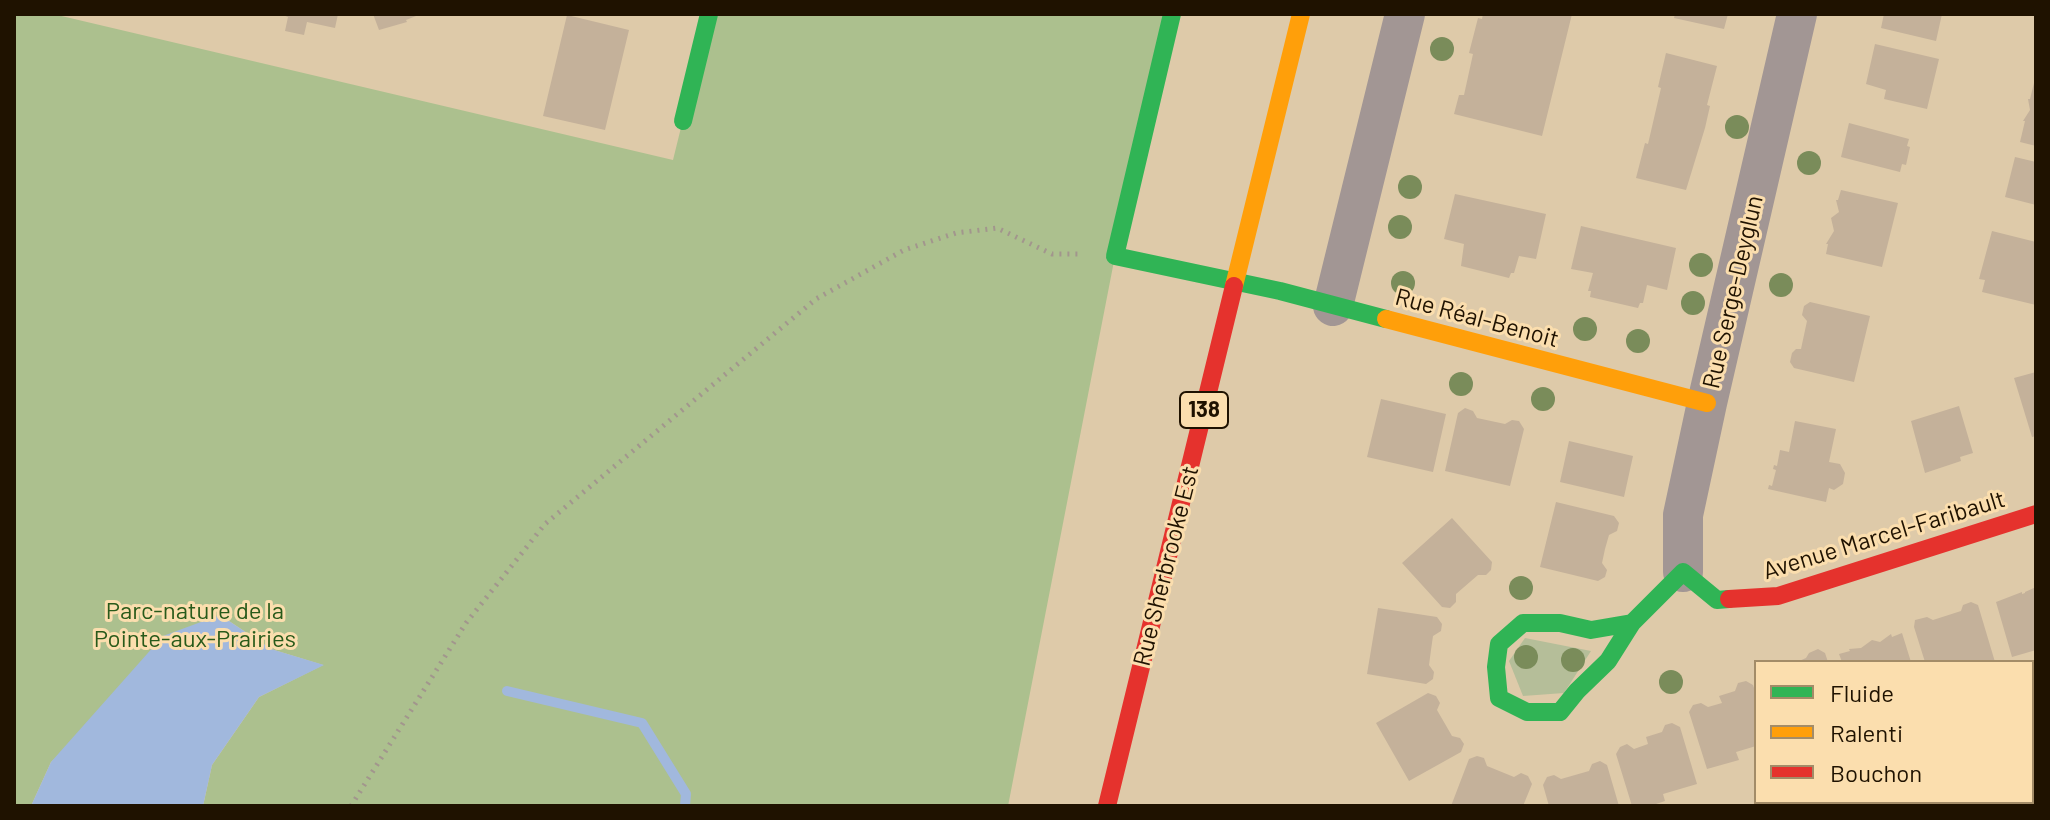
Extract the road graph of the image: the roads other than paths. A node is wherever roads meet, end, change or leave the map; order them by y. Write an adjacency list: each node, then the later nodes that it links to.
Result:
1 (709, 14): 6 (street)
2 (1172, 14): 7 (street)
3 (1301, 14): 7 (street, Rue Sherbrooke Est / 138)
4 (1405, 14): 8 (street)
5 (1797, 14): 9 (street, Rue Serge-Deyglun)
6 (683, 121)
7 (1236, 280): 8 (street, Rue Réal-Benoit); 13 (street, Rue Sherbrooke Est / 138)
8 (1333, 306): 9 (street, Rue Réal-Benoit)
9 (1707, 403): 11 (street, Rue Serge-Deyglun)
10 (2036, 514): 11 (street, Avenue Marcel-Faribault)
11 (1683, 572): 12 (street)
12 (1632, 623): 12 (street)
13 (1107, 806)

